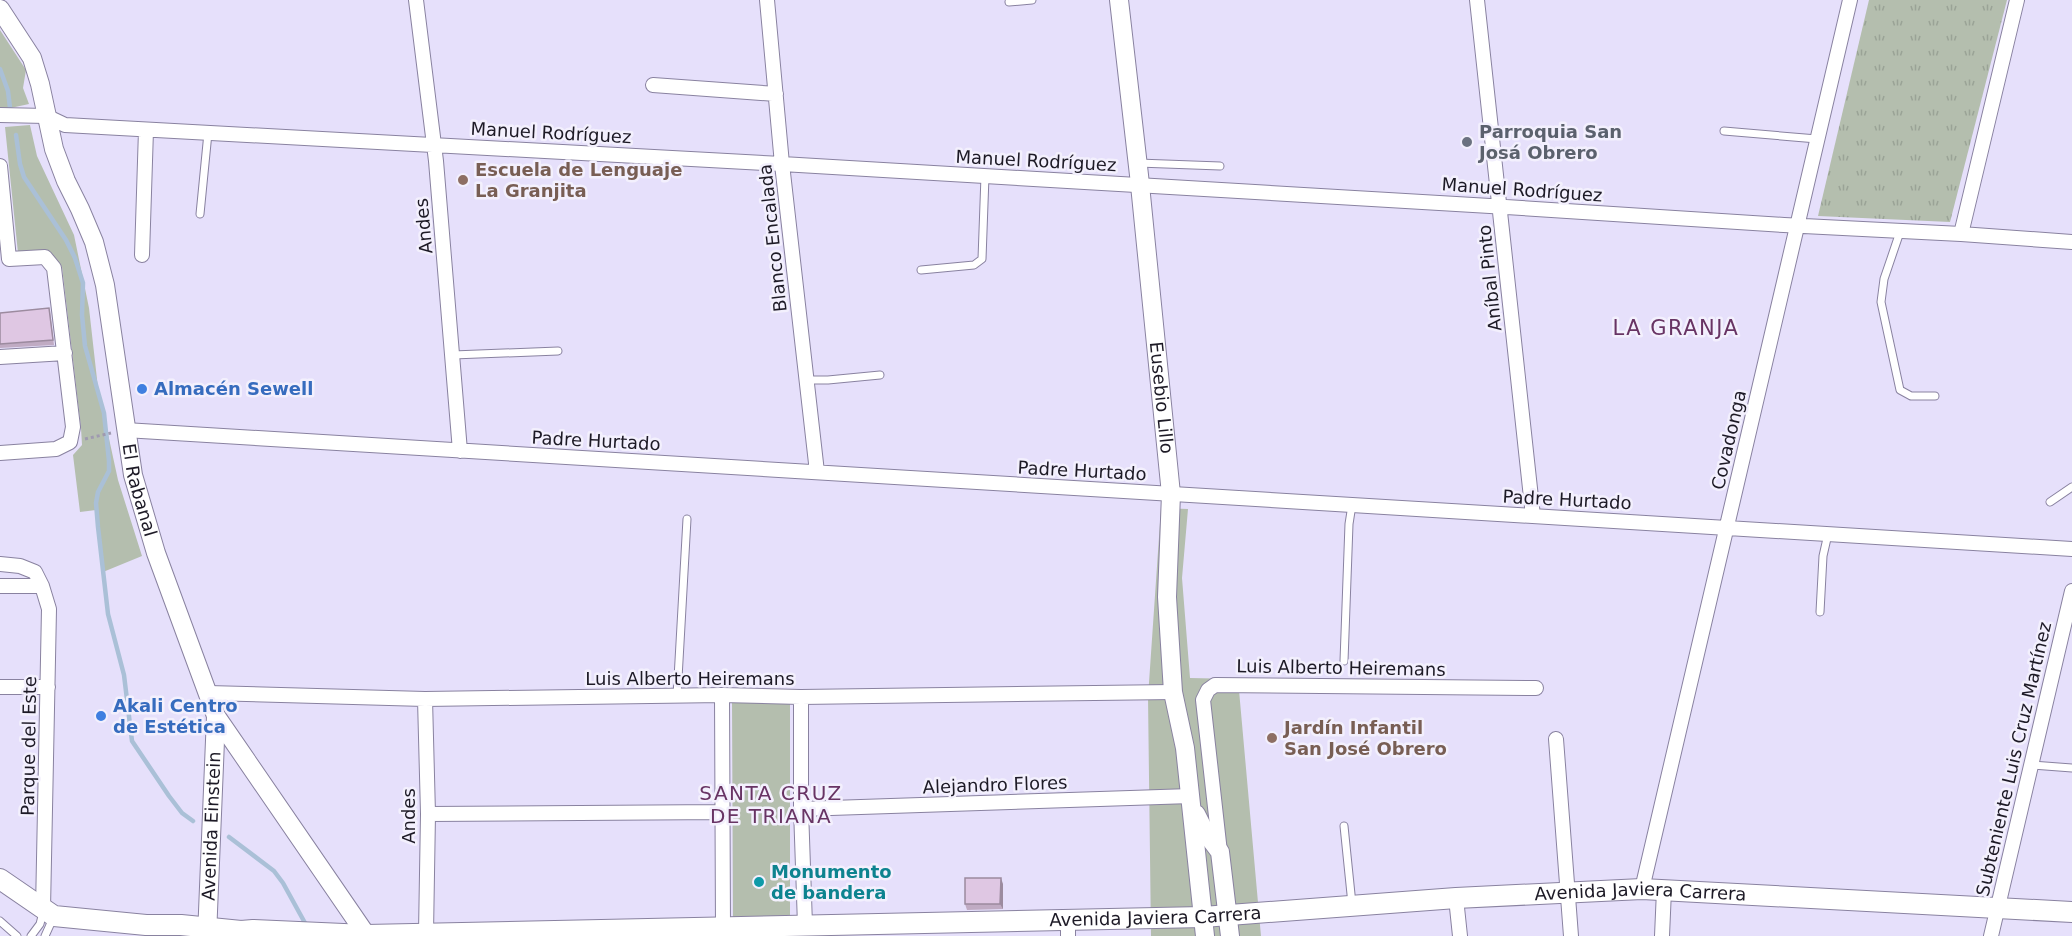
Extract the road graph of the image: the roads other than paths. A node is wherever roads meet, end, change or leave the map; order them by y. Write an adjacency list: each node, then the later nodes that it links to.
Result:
1 (416, 0): 18 (street, Andes)
2 (767, 0): 11 (street, Blanco Encalada)
3 (1032, 0): 8 (lane)
4 (1119, 0): 19 (street, Eusebio Lillo)
5 (1477, 0): 25 (street, Aníbal Pinto)
6 (1850, 0): 17 (street, Covadonga)
7 (2017, 0): 29 (street)
8 (1009, 2)
9 (0, 9): 13 (street, El Rabanal)
10 (653, 85): 11 (street)
11 (776, 94): 20 (street, Blanco Encalada)
12 (0, 115): 13 (street, Manuel Rodríguez)
13 (46, 116): 14 (street, Manuel Rodríguez); 41 (street, El Rabanal)
14 (146, 130): 16 (street, Manuel Rodríguez); 31 (street)
15 (1724, 131): 17 (lane)
16 (208, 133): 18 (street, Manuel Rodríguez); 26 (lane)
17 (1817, 139): 27 (street, Covadonga)
18 (434, 144): 20 (street, Manuel Rodríguez); 36 (street, Andes)
19 (1138, 163): 22 (lane); 24 (street, Eusebio Lillo)
20 (782, 164): 23 (street, Manuel Rodríguez); 39 (street, Blanco Encalada)
21 (0, 166): 32 (street)
22 (1220, 166)
23 (985, 176): 24 (street, Manuel Rodríguez); 33 (lane)
24 (1140, 185): 25 (street, Manuel Rodríguez); 46 (street, Eusebio Lillo)
25 (1500, 206): 27 (street, Manuel Rodríguez); 49 (street, Aníbal Pinto)
26 (200, 214)
27 (1796, 226): 28 (street, Manuel Rodríguez); 51 (street, Covadonga)
28 (1900, 232): 29 (street, Manuel Rodríguez); 40 (lane)
29 (1961, 234): 30 (street, Manuel Rodríguez)
30 (2072, 242)
31 (142, 255)
32 (5, 259): 35 (street)
33 (921, 270)
34 (558, 351): 36 (lane)
35 (65, 353): 37 (street); 43 (street)
36 (453, 355): 42 (street, Andes)
37 (0, 357)
38 (880, 375): 39 (lane)
39 (807, 380): 44 (street, Blanco Encalada)
40 (1935, 396)
41 (118, 432): 42 (street, Padre Hurtado); 64 (street, El Rabanal)
42 (460, 451): 44 (street, Padre Hurtado)
43 (0, 453)
44 (816, 472): 46 (street, Padre Hurtado)
45 (2072, 487): 47 (lane)
46 (1171, 494): 48 (street, Padre Hurtado); 63 (street, Eusebio Lillo)
47 (2050, 502)
48 (1352, 505): 49 (street, Padre Hurtado); 59 (lane)
49 (1533, 516): 51 (street, Padre Hurtado)
50 (687, 519): 66 (lane)
51 (1727, 528): 52 (street, Padre Hurtado); 82 (street, Covadonga)
52 (1828, 534): 53 (street, Padre Hurtado); 58 (lane)
53 (2072, 549)
54 (0, 564): 56 (street)
55 (0, 586): 56 (street)
56 (42, 586): 61 (street, Parque del Este)
57 (2072, 591): 73 (street, Subteniente Luis Cruz Martínez)
58 (1820, 612)
59 (1344, 661)
60 (0, 687): 61 (street)
61 (48, 687): 88 (street, Parque del Este)
62 (1536, 688): 72 (street, Luis Alberto Heiremans)
63 (1173, 692): 67 (street, Luis Alberto Heiremans); 71 (street, Eusebio Lillo)
64 (208, 693): 68 (street, Luis Alberto Heiremans); 69 (street, El Rabanal)
65 (722, 695): 66 (street, Luis Alberto Heiremans); 67 (street, Luis Alberto Heiremans); 77 (street)
66 (677, 696): 68 (street, Luis Alberto Heiremans)
67 (801, 698): 76 (street)
68 (425, 699): 78 (street, Andes)
69 (216, 716): 98 (street, Avenida Einstein); 103 (street, El Rabanal)
70 (1556, 739): 84 (street)
71 (1185, 748): 72 (street); 75 (street, Eusebio Lillo)
72 (1208, 749): 80 (street, Eusebio Lillo)
73 (2032, 765): 74 (lane); 87 (street, Subteniente Luis Cruz Martínez)
74 (2072, 768)
75 (1191, 796): 76 (street, Alejandro Flores); 80 (street, Eusebio Lillo); 93 (street, Eusebio Lillo)
76 (801, 809): 92 (street)
77 (723, 812): 78 (street); 96 (street)
78 (428, 814): 101 (street, Andes)
79 (1344, 826): 86 (lane)
80 (1220, 852): 90 (street, Eusebio Lillo)
81 (0, 879): 88 (main road, Avenida Javiera Carrera)
82 (1642, 889): 83 (main road, Avenida Javiera Carrera); 84 (main road, Avenida Javiera Carrera)
83 (1664, 890): 87 (main road, Avenida Javiera Carrera); 110 (street)
84 (1567, 891): 85 (main road, Avenida Javiera Carrera); 109 (street)
85 (1456, 898): 86 (main road, Avenida Javiera Carrera); 108 (street)
86 (1352, 906): 90 (main road, Avenida Javiera Carrera)
87 (1997, 909): 89 (main road, Avenida Javiera Carrera); 111 (street, Subteniente Luis Cruz Martínez)
88 (49, 912): 98 (main road, Avenida Javiera Carrera); 105 (lane); 106 (lane)
89 (2072, 912)
90 (1228, 914): 93 (main road, Avenida Javiera Carrera); 107 (street, Eusebio Lillo)
91 (0, 921): 104 (lane)
92 (805, 925): 96 (main road, Avenida Javiera Carrera); 97 (main road, Avenida Javiera Carrera)
93 (1204, 926): 94 (main road, Avenida Javiera Carrera)
94 (1068, 928): 95 (main road, Avenida Javiera Carrera)
95 (954, 929): 97 (main road, Avenida Javiera Carrera)
96 (734, 930): 99 (main road, Avenida Javiera Carrera)
97 (843, 930)
98 (207, 932): 100 (main road, Avenida Javiera Carrera)
99 (626, 932): 102 (main road, Avenida Javiera Carrera)
100 (240, 933): 103 (main road, Avenida Javiera Carrera)
101 (426, 933): 102 (main road, Avenida Javiera Carrera); 103 (main road, Avenida Javiera Carrera)
102 (516, 934)
103 (366, 935)
104 (17, 936)
105 (31, 936)
106 (45, 936)
107 (1230, 936)
108 (1460, 936)
109 (1571, 936)
110 (1662, 936)
111 (1991, 936)

